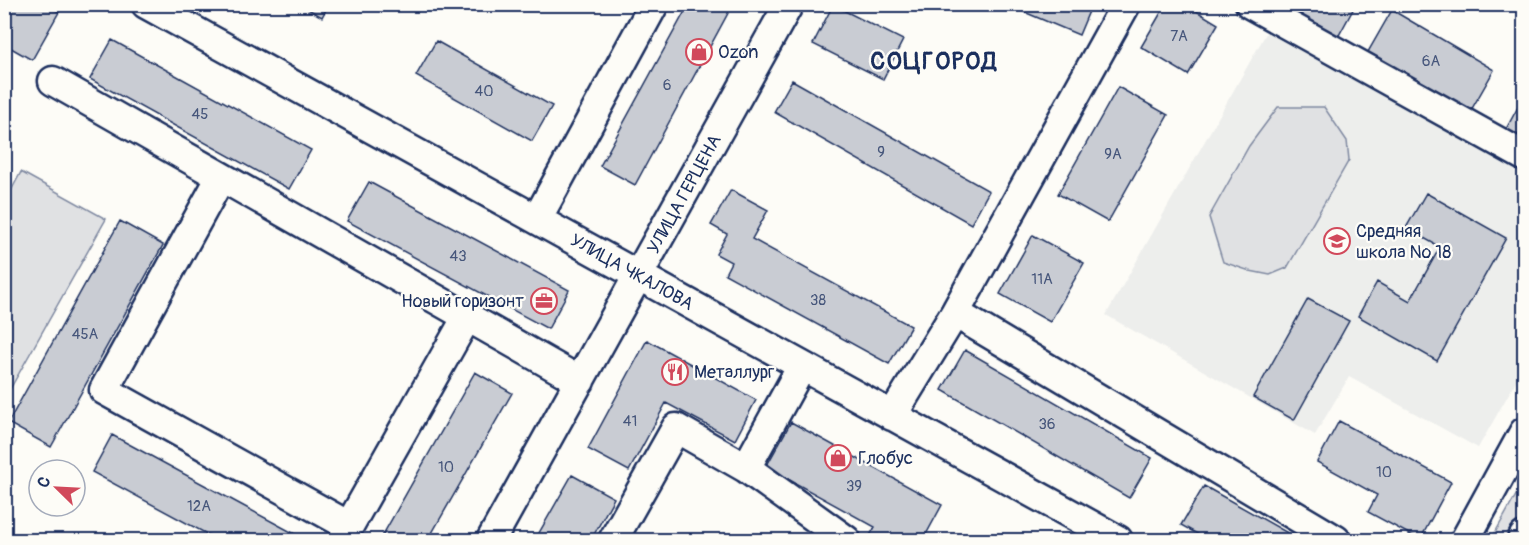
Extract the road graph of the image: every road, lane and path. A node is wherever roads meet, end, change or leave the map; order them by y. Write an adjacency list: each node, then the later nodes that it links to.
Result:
1 (146, 4): 9 (street, УЛИЦА ЧКАЛОВА)
2 (654, 4): 9 (street)
3 (789, 4): 10 (street, УЛИЦА ГЕРЦЕНА)
4 (1126, 4): 11 (street)
5 (1250, 4): 7 (street)
6 (53, 81): 8 (street)
7 (1524, 156)
8 (221, 177): 12 (street); 12 (street)
9 (537, 219): 10 (street, УЛИЦА ЧКАЛОВА)
10 (639, 276): 13 (street, УЛИЦА ЧКАЛОВА); 14 (street, УЛИЦА ГЕРЦЕНА)
11 (955, 313): 15 (street); 23 (street)
12 (467, 317): 14 (street)
13 (802, 366): 15 (street, УЛИЦА ЧКАЛОВА); 17 (street)
14 (580, 381): 19 (street, УЛИЦА ГЕРЦЕНА)
15 (892, 416): 22 (street, УЛИЦА ЧКАЛОВА)
16 (1524, 432): 24 (street)
17 (747, 468): 20 (street); 21 (street)
18 (1524, 536): 25 (street)
19 (491, 540)
20 (613, 540)
21 (846, 540)
22 (1118, 540)
23 (1336, 540)
24 (1465, 540)
25 (1522, 540)

